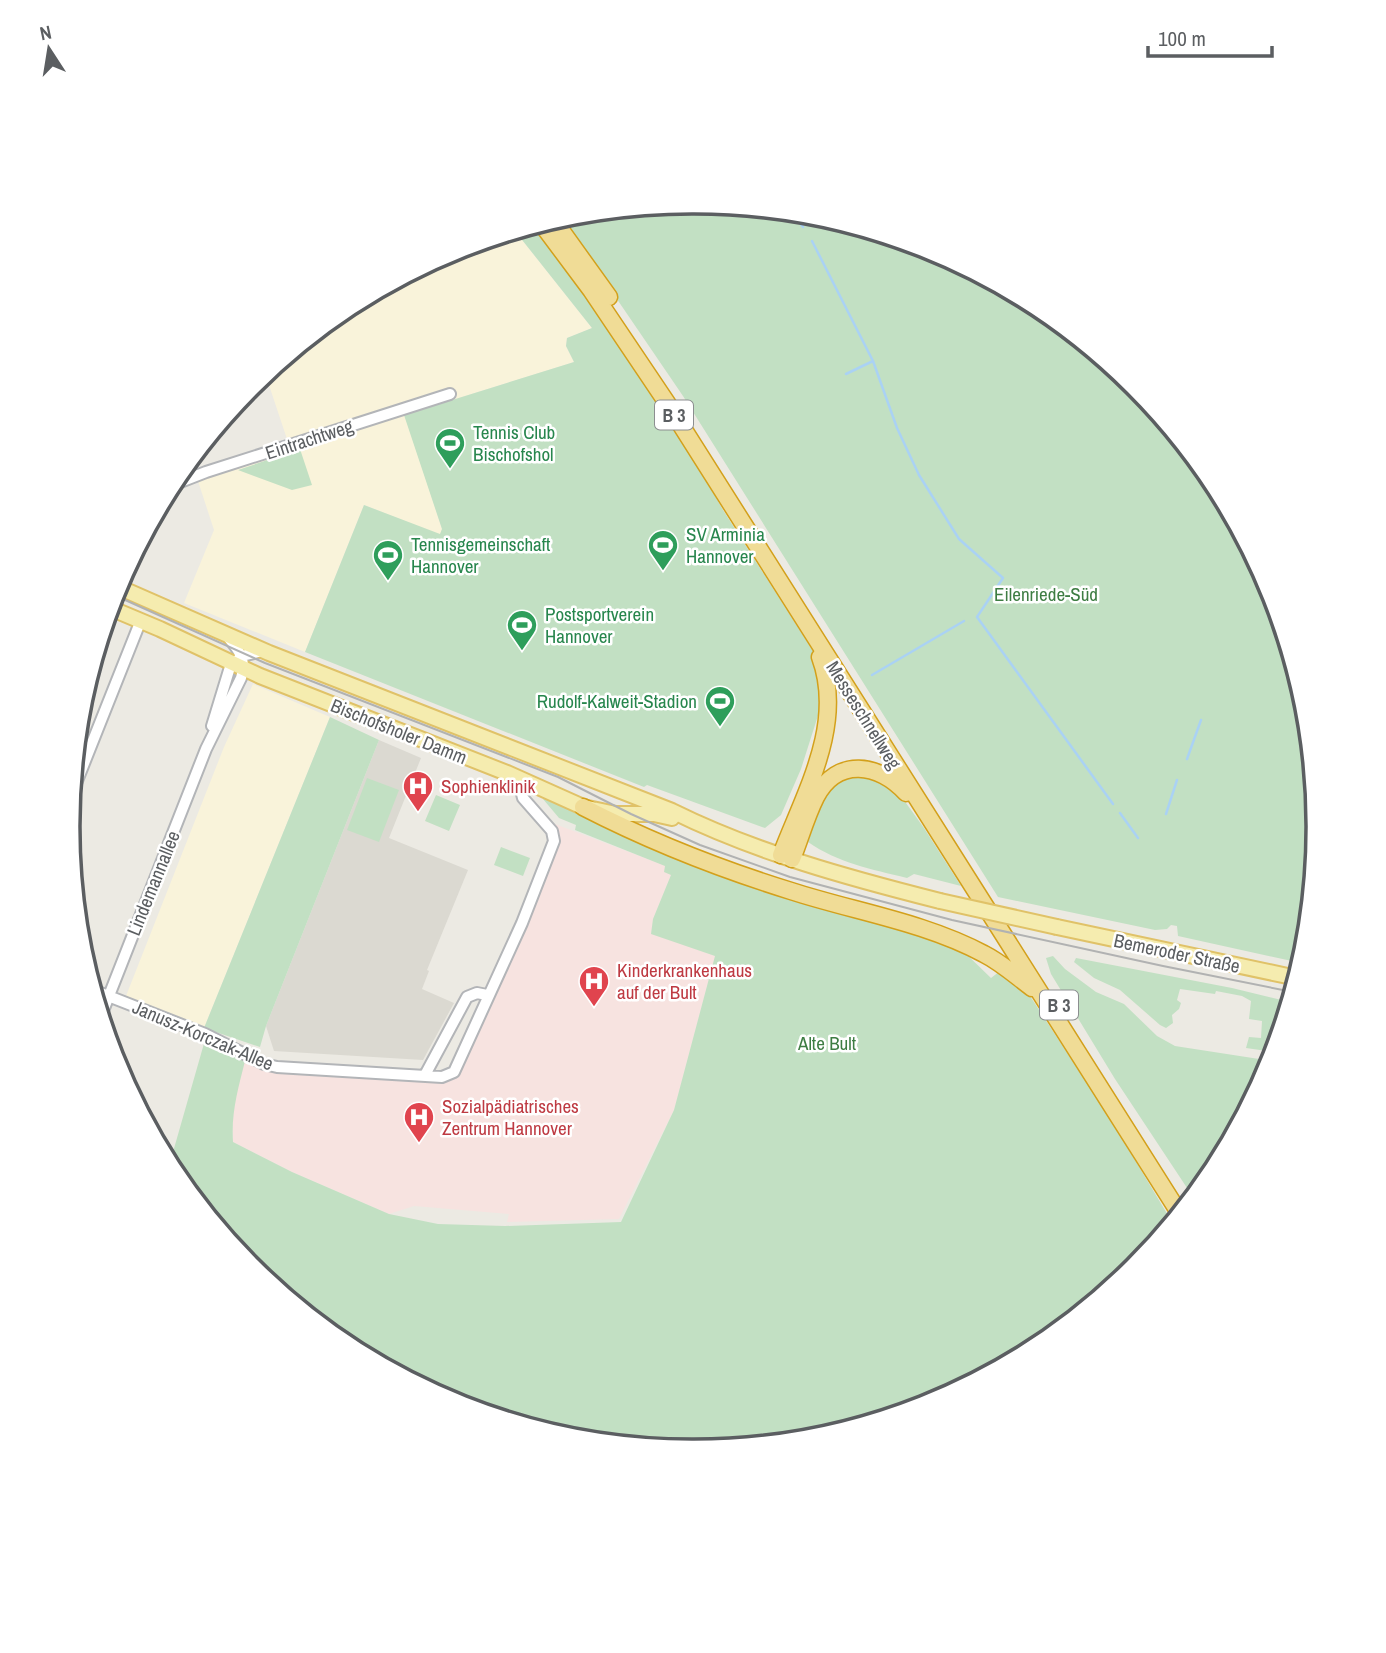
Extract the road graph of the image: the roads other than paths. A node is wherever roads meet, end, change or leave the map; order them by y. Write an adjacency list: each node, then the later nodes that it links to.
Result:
1 (560, 229): 27 (highway, Messeschnellweg / B 3)
2 (548, 232): 7 (highway, Messeschnellweg / B 3)
3 (450, 394): 4 (street, Eintrachtweg)
4 (189, 478)
5 (127, 591): 9 (main road, Bischofsholer Damm)
6 (120, 612): 8 (main road, Bischofsholer Damm)
7 (803, 619): 16 (highway, Messeschnellweg / B 3); 18 (highway)
8 (141, 620): 11 (main road, Bischofsholer Damm); 13 (street)
9 (225, 634): 10 (main road, Bischofsholer Damm); 11 (street)
10 (262, 650): 11 (street); 12 (main road, Bischofsholer Damm)
11 (240, 663): 14 (main road, Bischofsholer Damm); 24 (street, Lindemannallee)
12 (528, 754): 14 (main road); 17 (main road, Bischofsholer Damm)
13 (84, 762)
14 (519, 778): 15 (main road, Bischofsholer Damm); 22 (street, Janusz-Korczak-Allee)
15 (583, 807): 17 (main road, Bischofsholer Damm); 23 (highway)
16 (931, 821): 18 (highway); 23 (highway, Messeschnellweg / B 3)
17 (697, 824): 18 (main road, Bischofsholer Damm)
18 (787, 857): 19 (main road, Bischofsholer Damm)
19 (940, 901): 20 (main road, Bemeroder Straße, bridge)
20 (1287, 976)
21 (104, 994): 24 (street, Janusz-Korczak-Allee)
22 (487, 995): 26 (street); 26 (street, Janusz-Korczak-Allee)
23 (1041, 995): 28 (highway, Messeschnellweg / B 3)
24 (108, 996): 25 (street, Lindemannallee); 26 (street, Janusz-Korczak-Allee)
25 (106, 1001)
26 (425, 1075)
27 (1180, 1197)
28 (1175, 1204)

